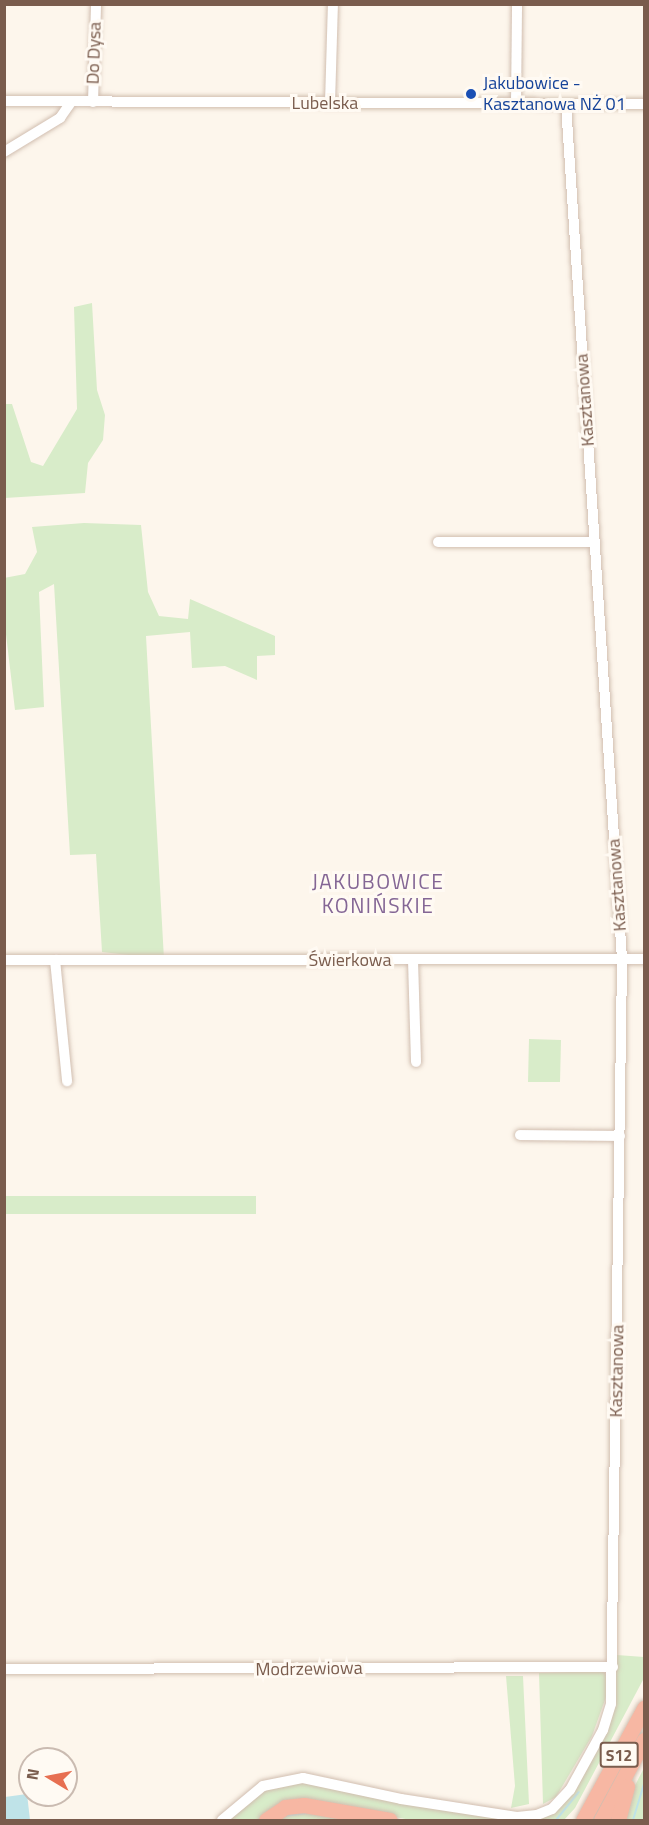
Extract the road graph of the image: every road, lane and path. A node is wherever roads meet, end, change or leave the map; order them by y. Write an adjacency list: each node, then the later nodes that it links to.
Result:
1 (96, 4): 6 (street, Do Dysa)
2 (333, 4): 7 (street)
3 (517, 4): 8 (street)
4 (4, 101): 5 (street, Lubelska)
5 (71, 102): 6 (street, Lubelska); 11 (street)
6 (93, 102): 7 (street, Lubelska)
7 (330, 103): 8 (street, Lubelska)
8 (516, 104): 9 (street, Lubelska)
9 (566, 104): 10 (street, Lubelska); 13 (street, Kasztanowa)
10 (645, 104)
11 (4, 152)
12 (438, 542): 13 (street)
13 (595, 542): 14 (street, Kasztanowa)
14 (622, 959): 15 (street, Świerkowa); 18 (street, Świerkowa); 22 (street, Kasztanowa)
15 (645, 959)
16 (4, 960): 17 (street, Świerkowa)
17 (55, 960): 18 (street, Świerkowa); 20 (street)
18 (413, 960): 19 (street)
19 (416, 1062)
20 (67, 1081)
21 (520, 1135): 22 (street)
22 (620, 1136): 23 (street, Kasztanowa)
23 (613, 1667): 24 (street, Modrzewiowa); 29 (street, Kasztanowa)
24 (4, 1669)
25 (645, 1708): 28 (highway, S12)
26 (645, 1740): 27 (highway, S12)
27 (634, 1759): 34 (highway, S12); 35 (highway)
28 (594, 1801): 32 (highway); 33 (highway, S12)
29 (222, 1821)
30 (266, 1821): 31 (highway)
31 (390, 1821)
32 (575, 1821)
33 (584, 1821)
34 (601, 1821)
35 (618, 1821)

